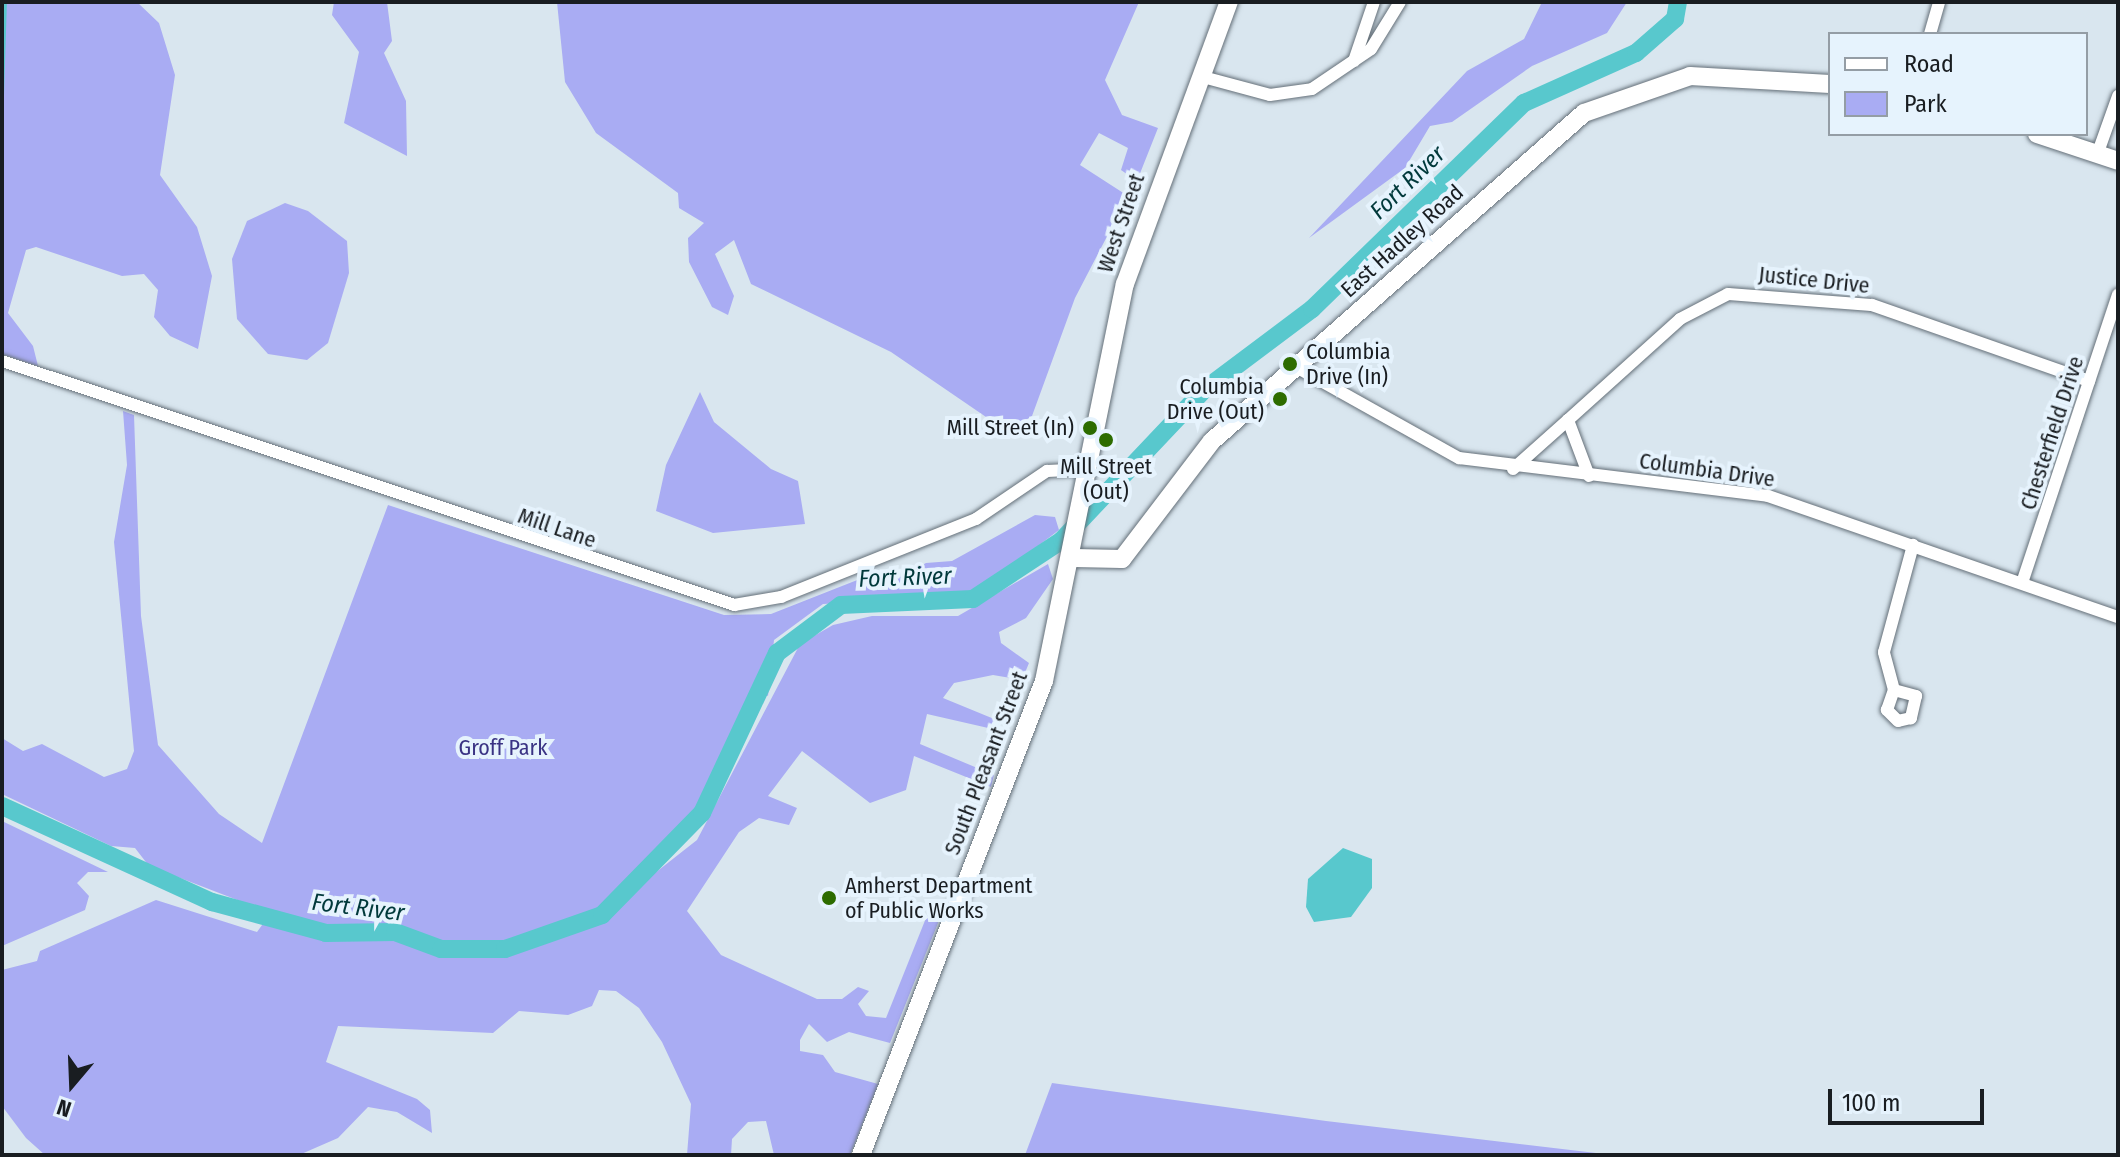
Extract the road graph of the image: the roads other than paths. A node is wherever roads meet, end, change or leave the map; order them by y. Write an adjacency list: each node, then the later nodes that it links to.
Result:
1 (1229, 2): 7 (main road, West Street)
2 (1374, 2): 6 (street)
3 (1400, 2): 6 (street)
4 (1939, 2): 5 (street)
5 (1931, 32)
6 (1350, 67): 7 (street)
7 (1203, 77): 18 (main road, West Street)
8 (1828, 84): 15 (main road, East Hadley Road)
9 (2118, 96): 11 (street)
10 (2043, 136): 11 (main road)
11 (2097, 155): 12 (main road)
12 (2118, 161)
13 (2118, 295): 16 (street, Chesterfield Drive)
14 (2, 361): 18 (street, Mill Lane)
15 (1296, 367): 19 (street, Columbia Drive); 22 (main road, East Hadley Road)
16 (2089, 381): 17 (street, Justice Drive); 23 (street, Chesterfield Drive)
17 (1568, 420): 19 (street, Justice Drive); 20 (street)
18 (1089, 469): 22 (main road, South Pleasant Street)
19 (1513, 469): 20 (street, Columbia Drive)
20 (1589, 476): 21 (street, Columbia Drive)
21 (1913, 545): 23 (street, Columbia Drive); 25 (street)
22 (1075, 551): 26 (main road, South Pleasant Street)
23 (2022, 583): 24 (street, Columbia Drive)
24 (2118, 617)
25 (1894, 690)
26 (861, 1155)

